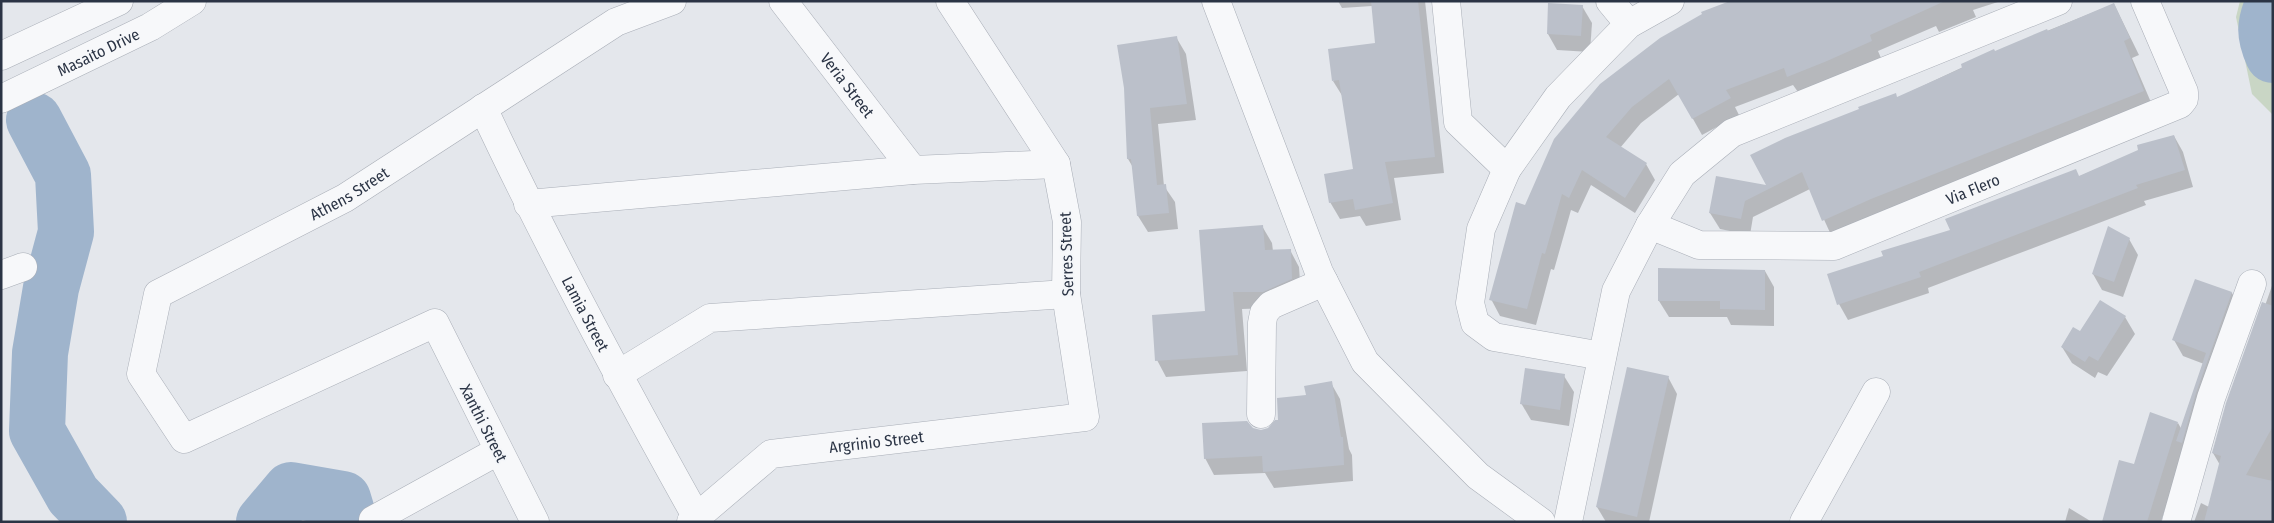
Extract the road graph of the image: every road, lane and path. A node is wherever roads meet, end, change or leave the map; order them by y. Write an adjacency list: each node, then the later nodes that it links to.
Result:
1 (119, 1): 14 (street)
2 (192, 1): 15 (street, Masaito Drive)
3 (672, 1): 12 (street, Athens Street)
4 (783, 1): 19 (street, Veria Street)
5 (950, 1): 17 (street, Serres Street)
6 (1216, 1): 22 (street)
7 (1446, 1): 18 (street)
8 (1610, 1): 13 (street)
9 (1670, 1): 13 (street)
10 (2058, 1): 21 (street)
11 (2145, 1): 21 (street, Via Flero)
12 (612, 11): 16 (street, Athens Street)
13 (1629, 24): 18 (street)
14 (1, 56)
15 (1, 99)
16 (483, 108): 20 (street, Lamia Street); 25 (street, Athens Street)
17 (1056, 164): 19 (street); 24 (street, Serres Street)
18 (1507, 169): 26 (street)
19 (913, 170): 20 (street)
20 (528, 204): 27 (street, Lamia Street)
21 (1650, 225): 26 (street)
22 (1324, 282): 29 (street); 35 (street)
23 (2252, 284): 38 (street)
24 (1066, 294): 27 (street); 30 (street, Serres Street)
25 (435, 323): 31 (street, Xanthi Street)
26 (1602, 356): 36 (street)
27 (617, 375): 32 (street, Lamia Street)
28 (1876, 392): 37 (street)
29 (1260, 414)
30 (1085, 417): 32 (street, Argrinio Street)
31 (498, 451): 33 (street); 34 (street, Xanthi Street)
32 (694, 519)
33 (373, 520)
34 (534, 522)
35 (1542, 522)
36 (1568, 522)
37 (1804, 522)
38 (2176, 522)

